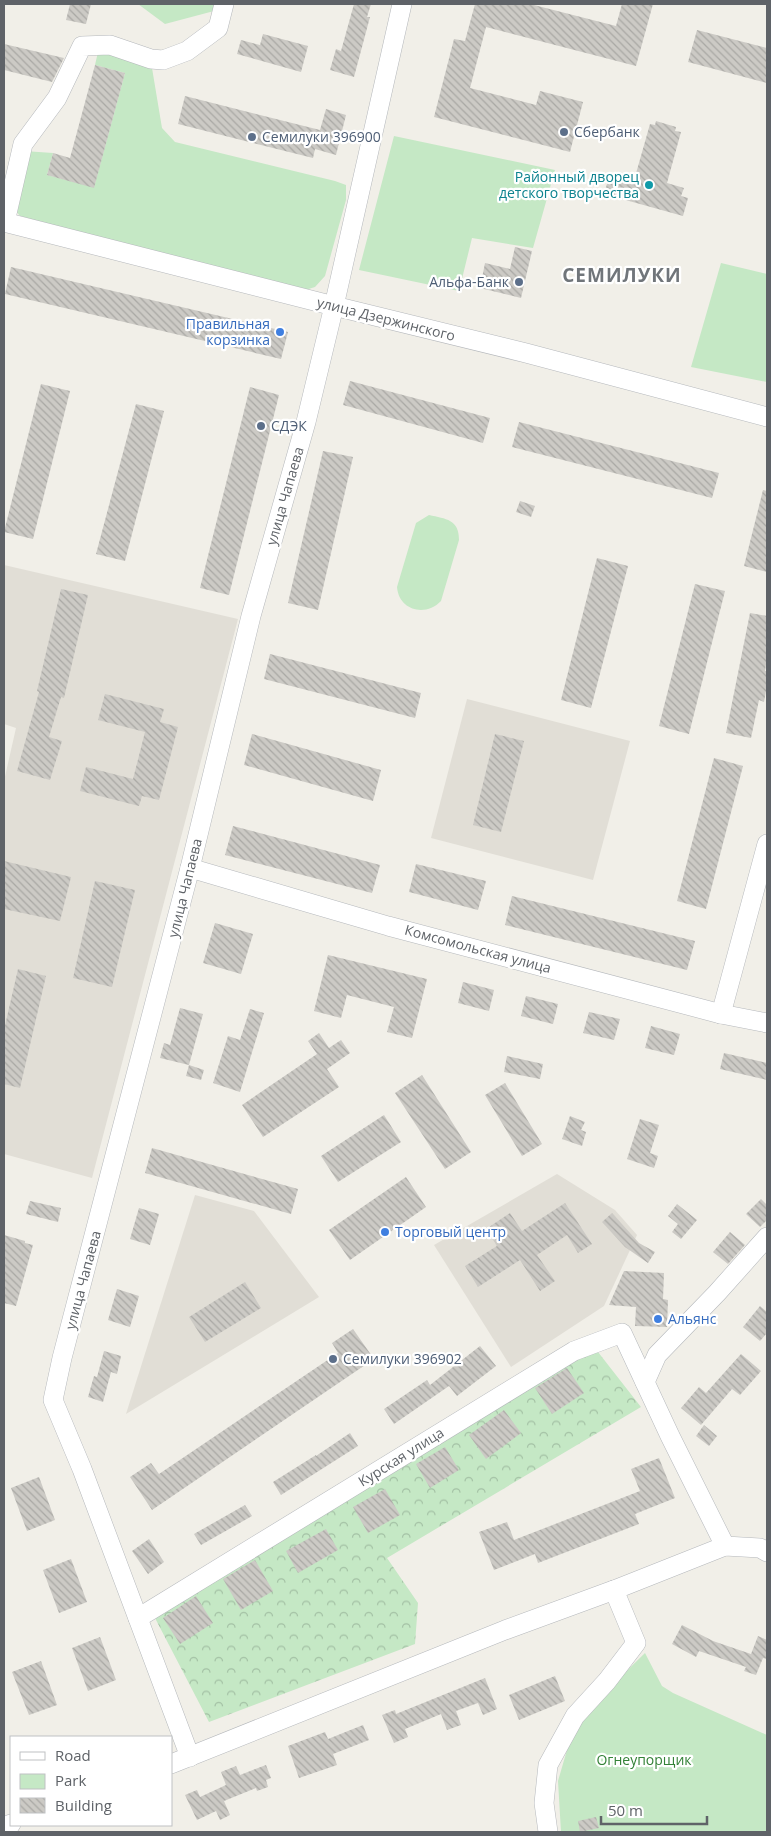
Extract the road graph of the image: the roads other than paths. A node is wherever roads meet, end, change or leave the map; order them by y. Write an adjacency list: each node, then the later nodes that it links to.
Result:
1 (224, 4): 3 (street)
2 (402, 4): 4 (street, улица Чапаева)
3 (4, 222): 4 (street, улица Дзержинского)
4 (334, 306): 5 (street, улица Дзержинского); 7 (street, улица Чапаева)
5 (767, 417)
6 (767, 844): 8 (street)
7 (190, 868): 8 (street, Комсомольская улица); 15 (street, улица Чапаева)
8 (721, 1014): 9 (street, Комсомольская улица)
9 (767, 1023)
10 (767, 1237): 11 (street)
11 (645, 1382): 12 (street); 15 (street, Курская улица)
12 (725, 1546): 13 (street); 14 (street)
13 (767, 1552)
14 (614, 1590): 16 (street); 18 (street)
15 (138, 1618): 16 (street, улица Чапаева)
16 (190, 1757): 17 (street)
17 (172, 1764)
18 (548, 1832)

